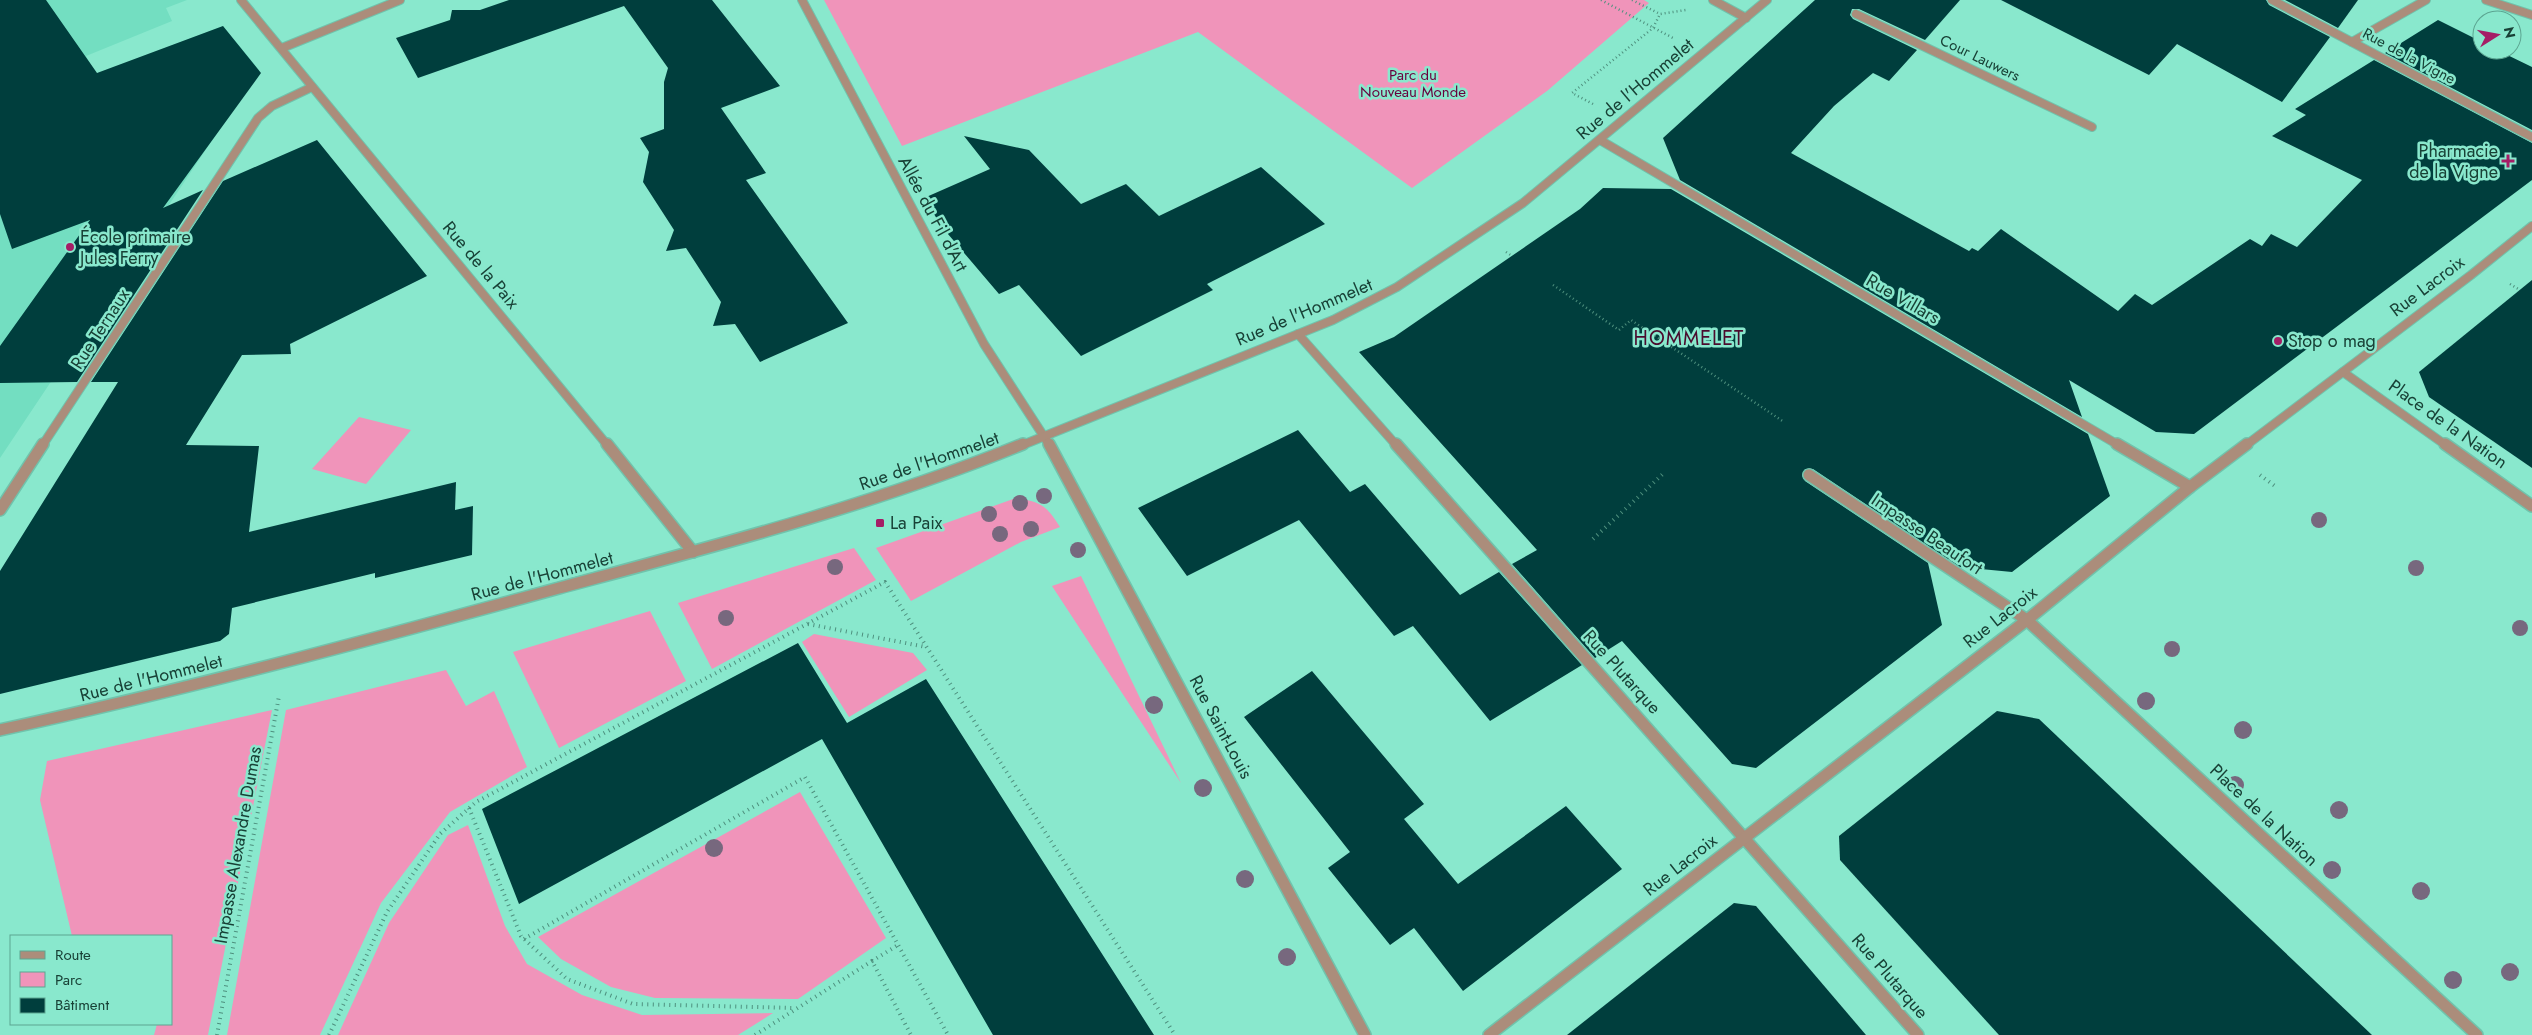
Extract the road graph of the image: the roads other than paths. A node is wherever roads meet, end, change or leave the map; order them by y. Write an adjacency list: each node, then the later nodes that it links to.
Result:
1 (241, 0): 13 (street, Rue de la Paix)
2 (400, 0): 13 (street)
3 (802, 0): 21 (street, Allée du Fil d'Art)
4 (1713, 0): 11 (street)
5 (1767, 0): 11 (street, Rue de l'Hommelet)
6 (2272, 0): 12 (street, Rue de la Vigne)
7 (2426, 0): 12 (street)
8 (2486, 0): 10 (street)
9 (1856, 14): 15 (street, Cour Lauwers)
10 (2532, 15)
11 (1746, 18): 17 (street, Rue de l'Hommelet)
12 (2352, 42): 16 (street, Rue de la Vigne)
13 (282, 48): 14 (street, Rue de la Paix)
14 (312, 87): 25 (street, Rue Ternaux); 26 (street, Rue de la Paix)
15 (2092, 127)
16 (2532, 137)
17 (1600, 140): 19 (street, Rue de l'Hommelet); 23 (street, Rue Villars)
18 (2532, 226): 20 (street, Rue Lacroix)
19 (1298, 334): 21 (street, Rue de l'Hommelet); 29 (street, Rue Plutarque)
20 (2343, 372): 23 (street, Rue Lacroix); 24 (street, Place de la Nation)
21 (1045, 437): 26 (street, Rue de l'Hommelet); 30 (street, Rue Saint-Louis)
22 (1809, 475): 27 (street, Impasse Beaufort)
23 (2190, 486): 27 (street, Rue Lacroix)
24 (2532, 506)
25 (0, 510)
26 (693, 552): 28 (street, Rue de l'Hommelet)
27 (2027, 620): 29 (street, Rue Lacroix); 33 (street, Place de la Nation)
28 (0, 730)
29 (1744, 838): 31 (street, Rue Lacroix); 32 (street, Rue Plutarque)
30 (1365, 1035)
31 (1489, 1035)
32 (1918, 1035)
33 (2477, 1035)

